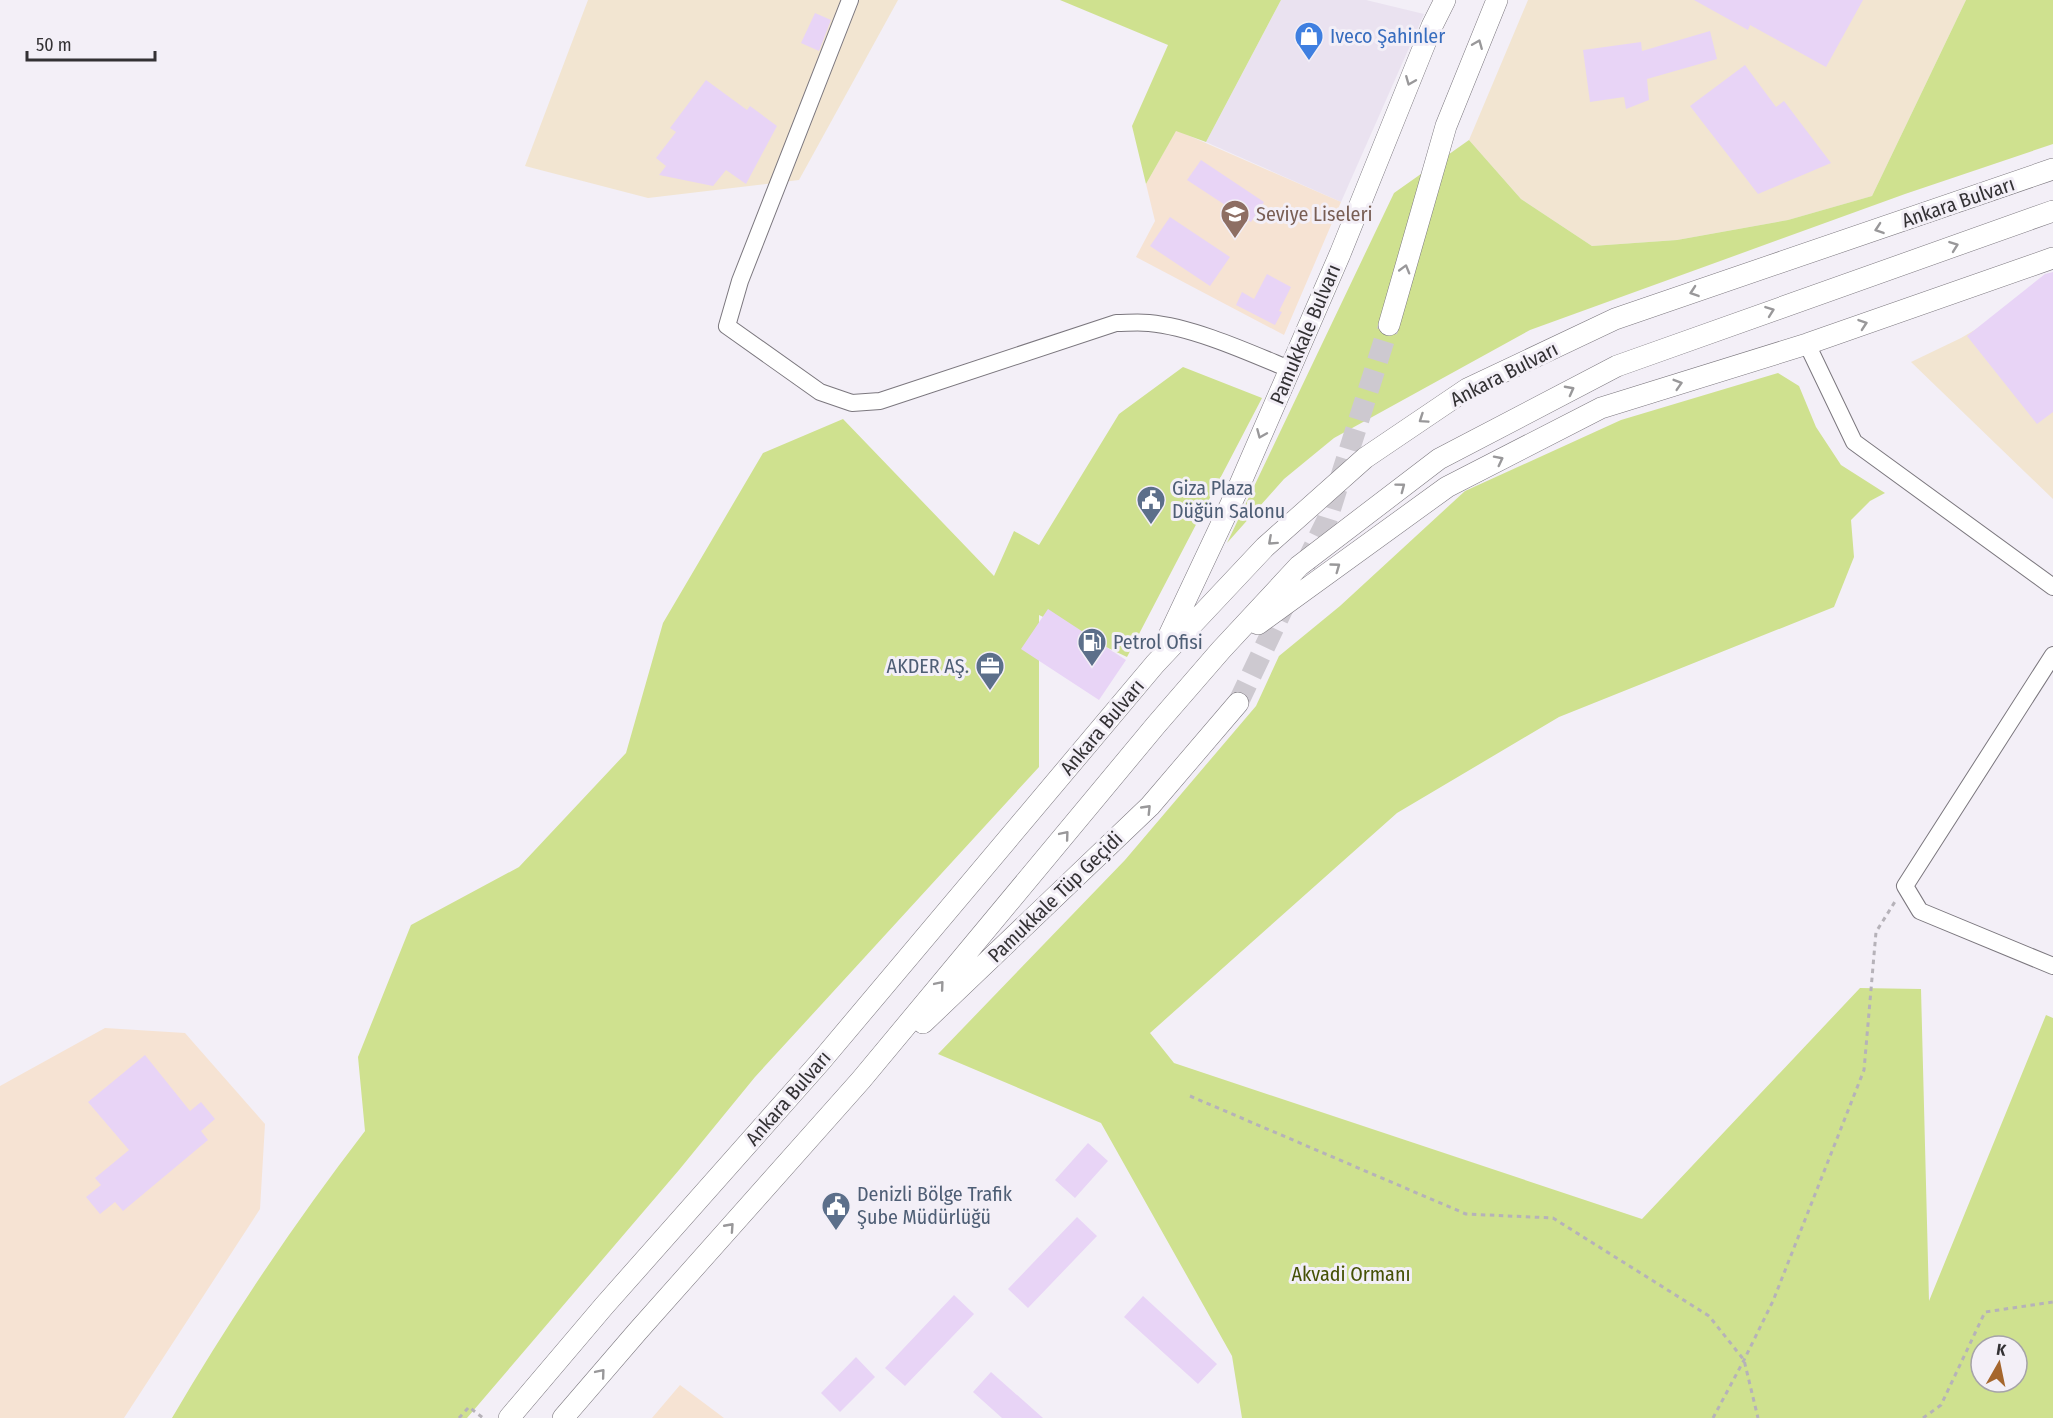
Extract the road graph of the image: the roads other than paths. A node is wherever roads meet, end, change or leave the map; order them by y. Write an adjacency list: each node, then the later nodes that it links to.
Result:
1 (850, 0): 9 (lane)
2 (1445, 0): 9 (main road, Pamukkale Bulvarı, one-way to 9)
3 (1497, 0): 7 (main road, one-way to 3)
4 (2053, 170): 13 (main road, Ankara Bulvarı, one-way to 13)
5 (2053, 211): 11 (main road, Ankara Bulvarı, one-way to 5)
6 (2053, 258): 8 (main road, one-way to 6)
7 (1389, 326)
8 (1807, 344): 10 (lane); 11 (main road, one-way to 8)
9 (1289, 369): 13 (main road, Pamukkale Bulvarı, one-way to 13)
10 (2053, 587)
11 (1221, 650): 16 (main road, Ankara Bulvarı, one-way to 11)
12 (2053, 655): 15 (lane)
13 (1155, 664): 17 (main road, Ankara Bulvarı)
14 (1238, 703): 16 (main road, Pamukkale Tüp Geçidi, one-way to 14)
15 (2053, 966)
16 (861, 1080): 18 (main road, Ankara Bulvarı, one-way to 16)
17 (509, 1418)
18 (563, 1418)

